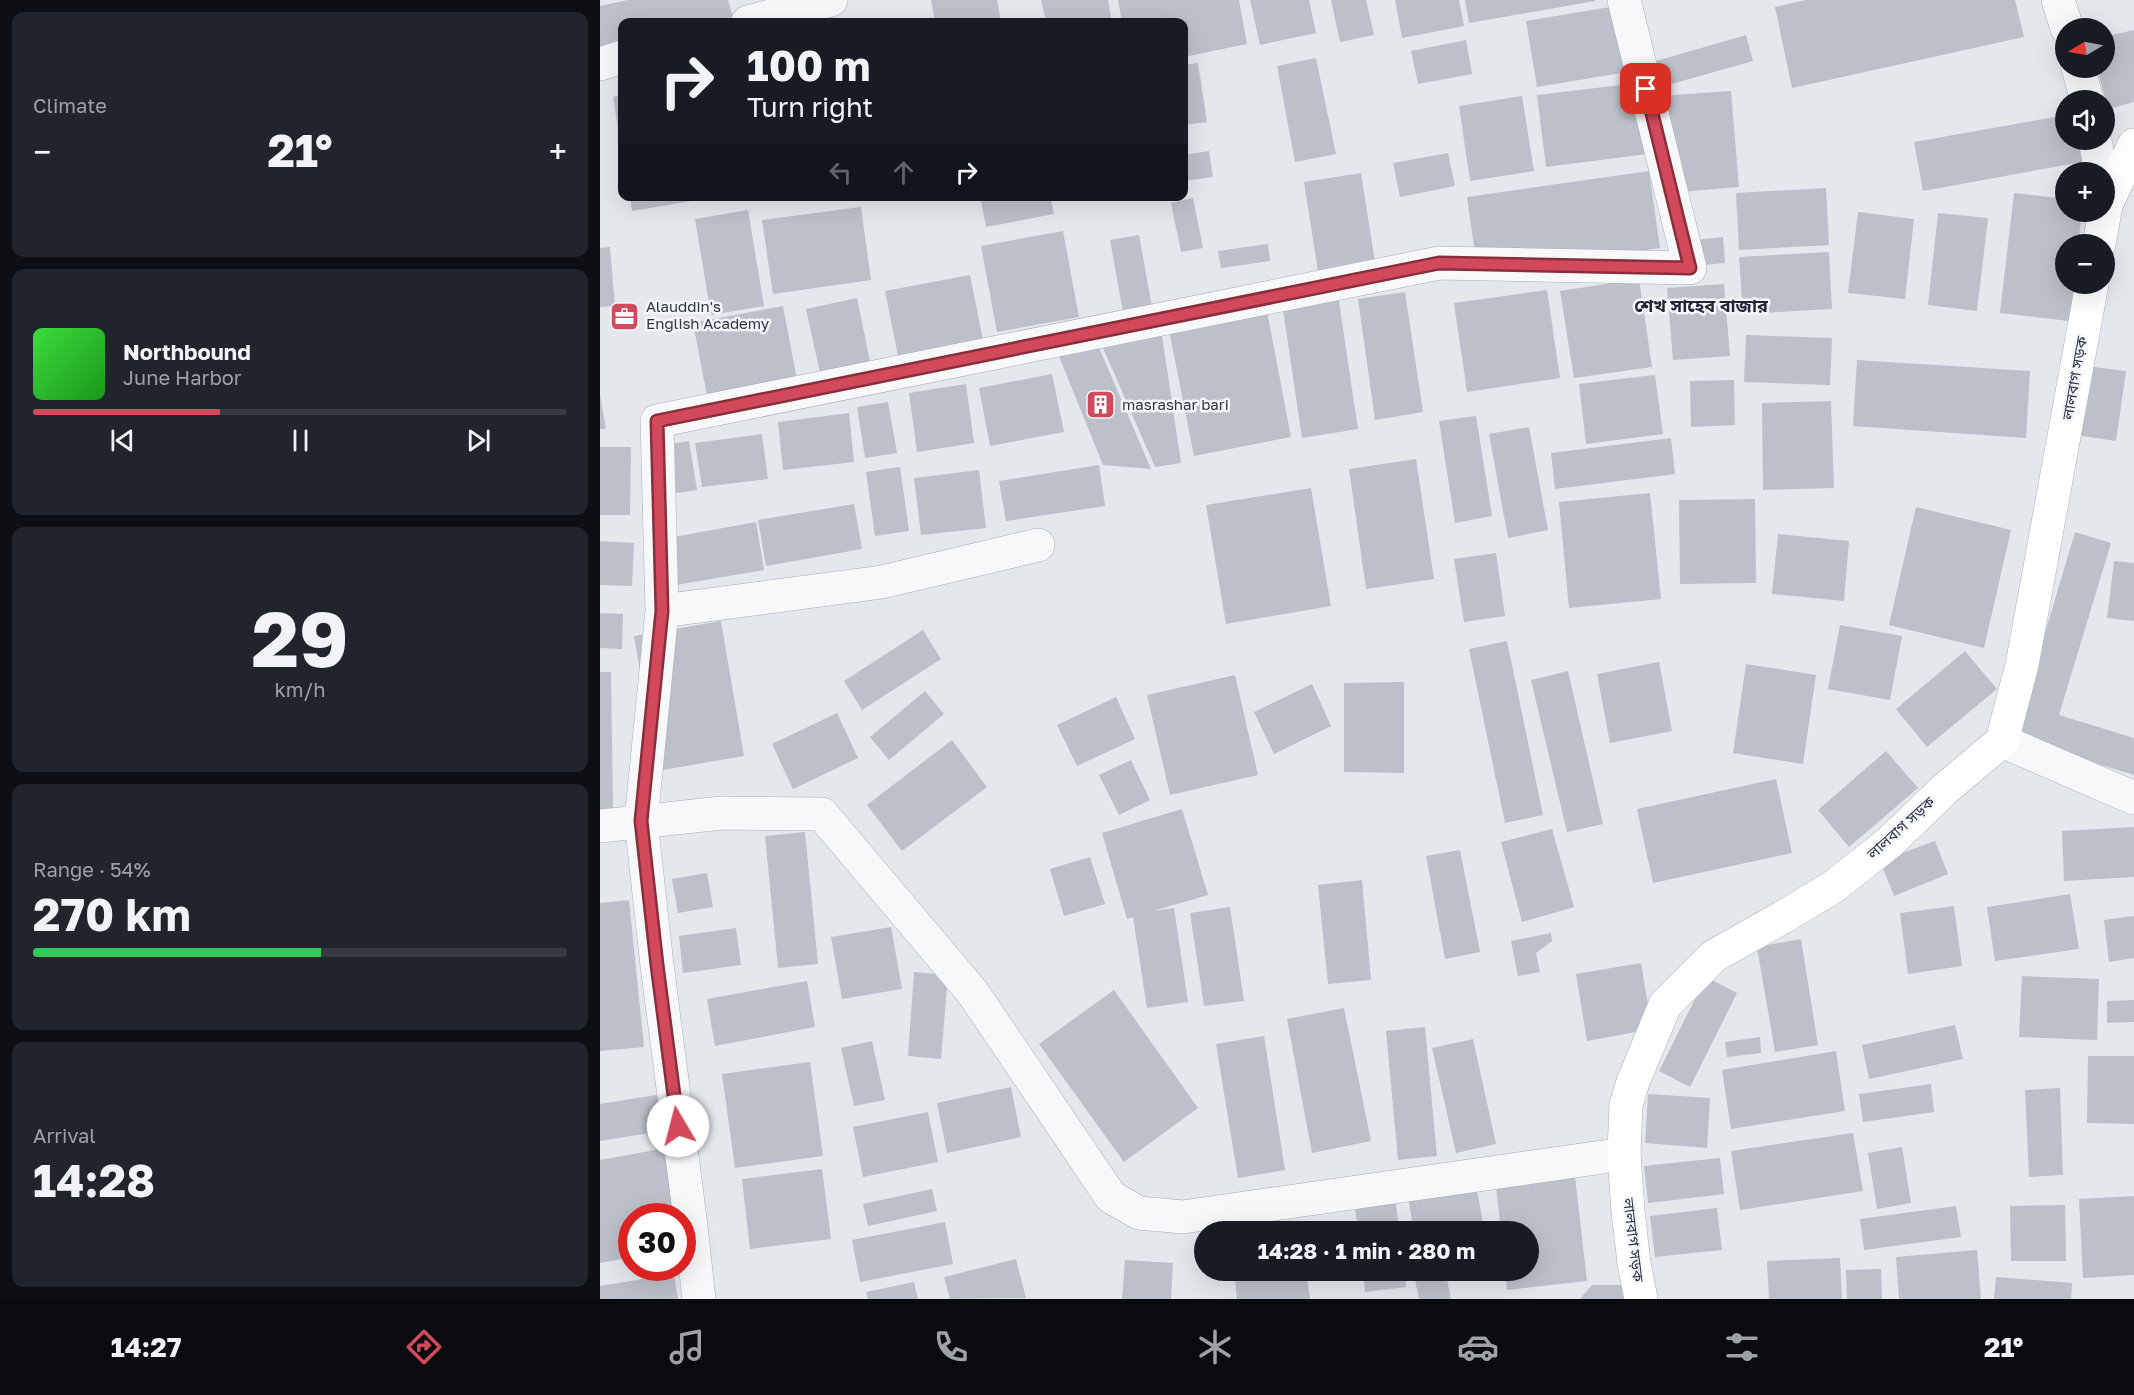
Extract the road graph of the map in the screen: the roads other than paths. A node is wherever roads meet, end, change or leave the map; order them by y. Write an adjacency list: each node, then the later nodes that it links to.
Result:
1 (831, 0): 4 (street)
2 (1624, 0): 12 (street)
3 (2058, 0): 5 (street)
4 (765, 12)
5 (2064, 18)
6 (618, 58): 7 (street)
7 (600, 64)
8 (2134, 145): 9 (street)
9 (2115, 181)
10 (2090, 294): 13 (street, লালবাগ সড়ক)
11 (1038, 545): 12 (street)
12 (662, 611): 15 (street)
13 (2002, 741): 14 (street); 17 (street, লালবাগ সড়ক)
14 (2134, 798)
15 (641, 821): 16 (street); 17 (street); 18 (street)
16 (600, 826)
17 (1624, 1154): 19 (street, লালবাগ সড়ক)
18 (699, 1299)
19 (1641, 1299)

